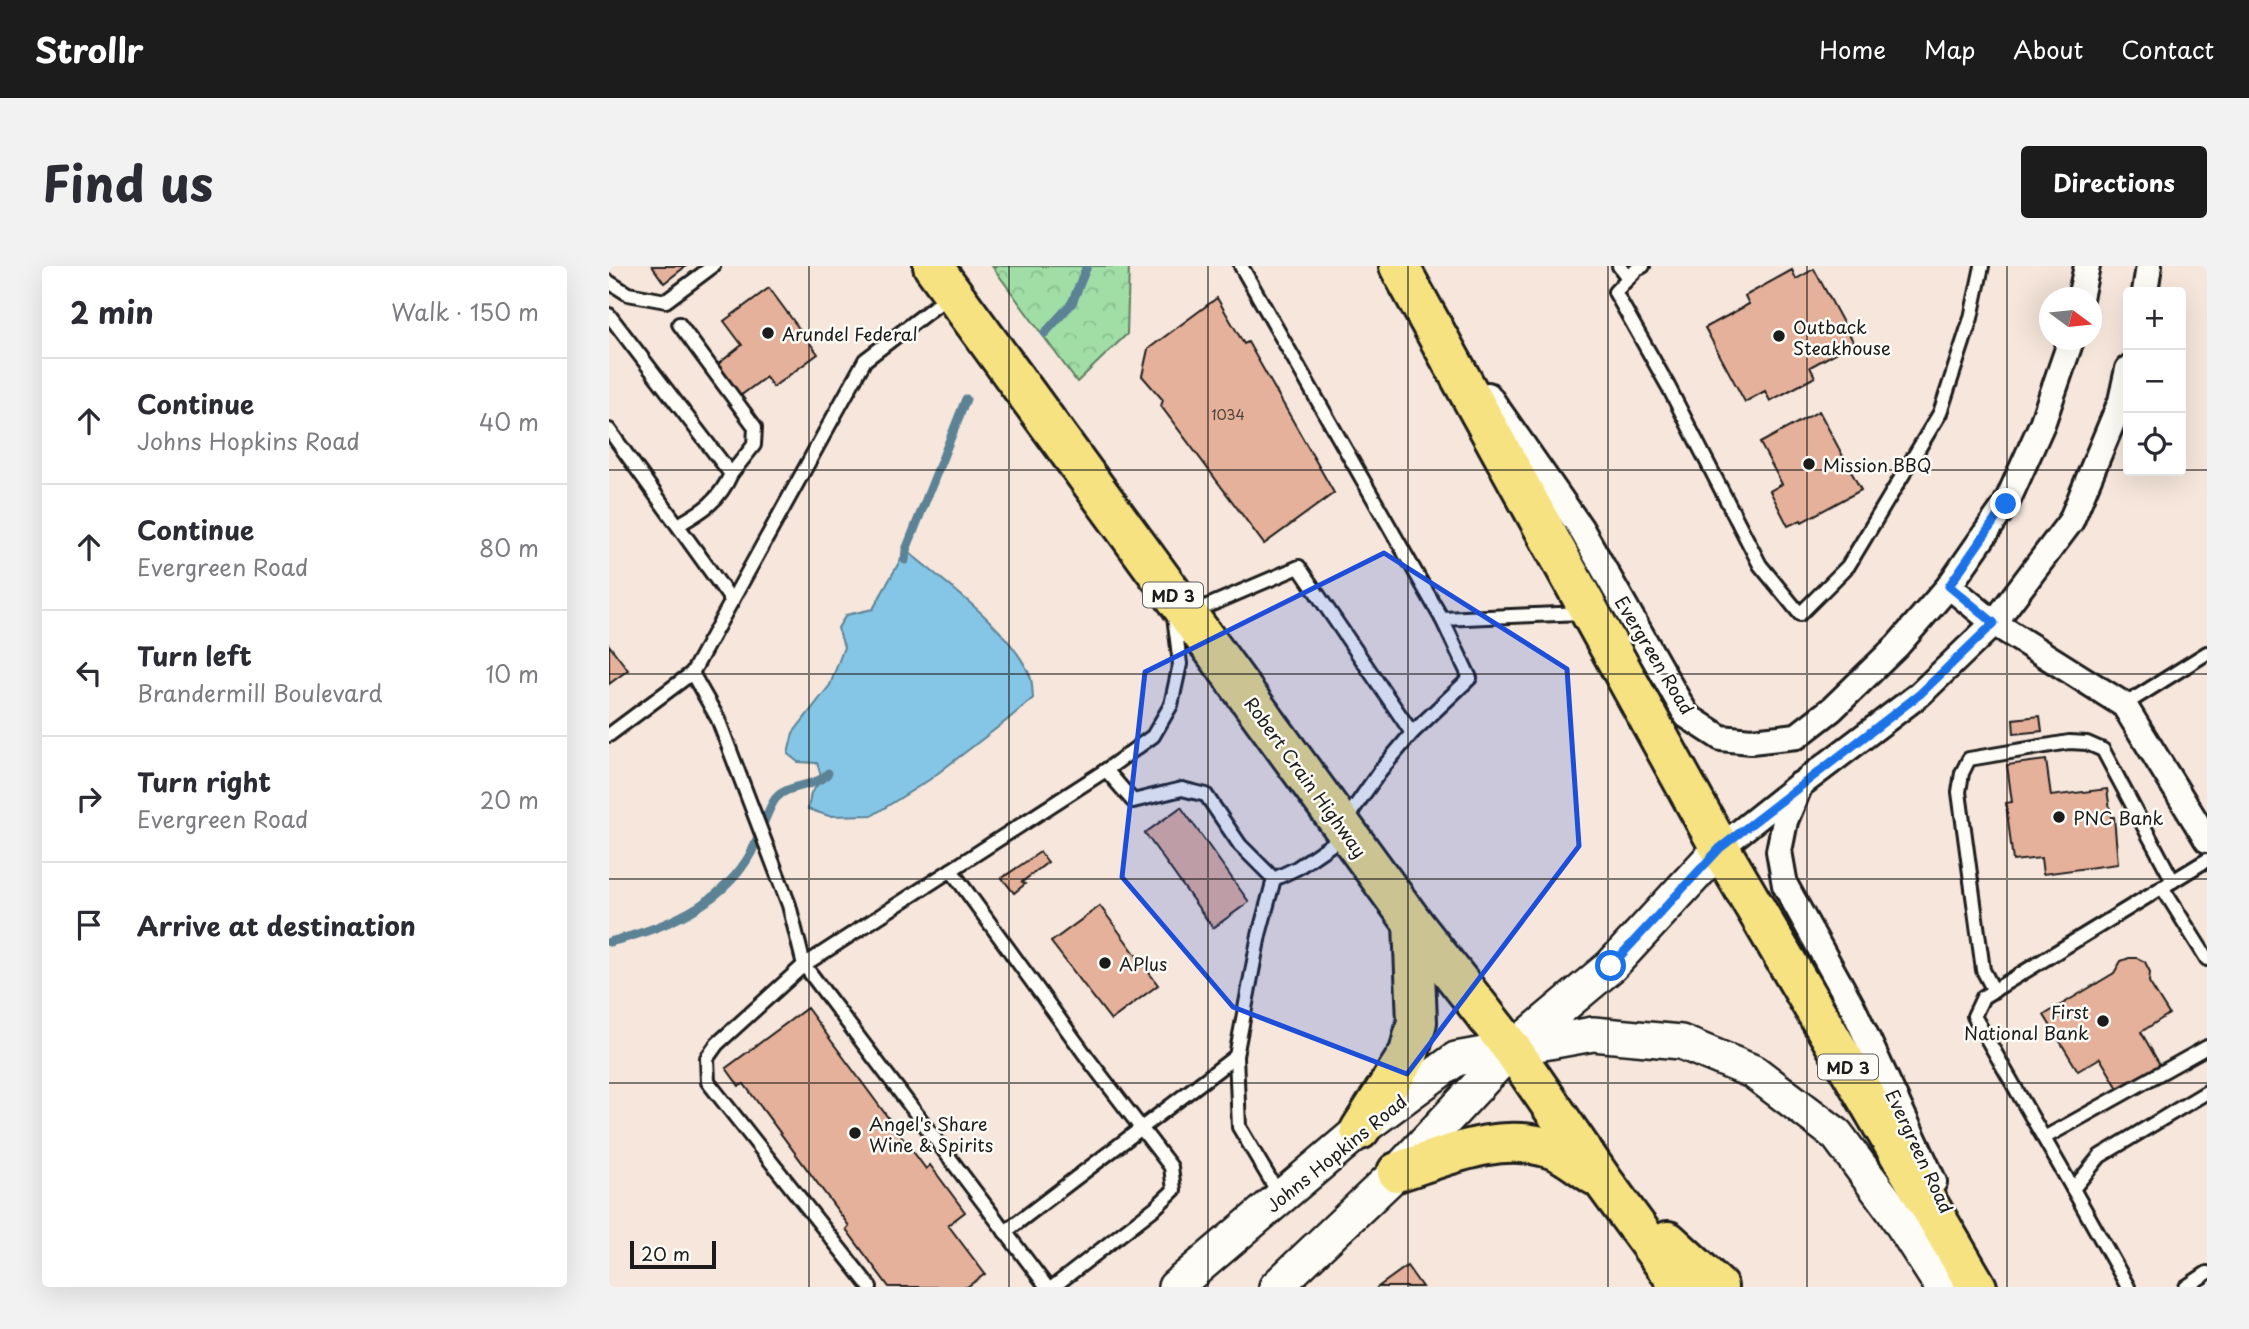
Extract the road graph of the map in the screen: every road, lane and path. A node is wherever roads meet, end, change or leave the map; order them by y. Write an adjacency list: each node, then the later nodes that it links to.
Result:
1 (713, 266): 11 (lane)
2 (1241, 266): 25 (lane)
3 (1399, 266): 21 (street, Evergreen Road); 24 (highway, MD 3)
4 (1619, 266): 9 (lane)
5 (1643, 266): 9 (lane)
6 (1982, 266): 9 (lane)
7 (2087, 266): 12 (street)
8 (2149, 266): 13 (street)
9 (1628, 278)
10 (943, 279): 22 (lane); 23 (highway, Robert Crain Highway / MD 3)
11 (609, 282)
12 (2082, 287)
13 (2146, 287)
14 (609, 315): 19 (lane)
15 (679, 324): 19 (lane)
16 (2068, 350): 21 (street, Evergreen Road)
17 (2123, 392): 26 (street)
18 (609, 430): 20 (lane)
19 (731, 474): 20 (lane)
20 (678, 525): 22 (lane)
21 (1949, 586): 26 (street)
22 (732, 601): 28 (lane)
23 (1179, 603): 30 (lane); 32 (lane); 34 (highway, Robert Crain Highway / MD 3)
24 (1590, 613): 25 (lane); 36 (highway, MD 3)
25 (1442, 620): 30 (lane)
26 (1994, 623): 29 (street); 33 (street)
27 (2207, 653): 29 (lane)
28 (692, 673): 31 (lane); 43 (lane)
29 (2124, 705): 35 (street)
30 (1412, 733): 34 (lane)
31 (609, 735)
32 (1106, 770): 38 (lane); 39 (lane)
33 (1800, 785): 36 (street); 67 (street, Evergreen Road)
34 (1345, 830): 39 (lane); 41 (highway, Robert Crain Highway / MD 3)
35 (2207, 839)
36 (1720, 848): 46 (street, Johns Hopkins Road); 66 (highway, MD 3)
37 (2207, 860): 40 (lane)
38 (951, 870): 43 (lane); 49 (lane)
39 (1274, 879): 47 (lane)
40 (2167, 884): 42 (lane); 44 (lane); 44 (lane)
41 (1413, 923): 46 (highway, Robert Crain Highway / MD 3); 50 (highway)
42 (2207, 959)
43 (804, 965): 56 (lane); 58 (lane)
44 (1994, 990): 51 (lane)
45 (2207, 1047): 51 (lane)
46 (1512, 1049): 50 (street, Johns Hopkins Road); 52 (street, Johns Hopkins Road); 53 (highway, Robert Crain Highway / MD 3); 65 (street, Johns Hopkins Road)
47 (1235, 1056): 49 (lane); 55 (lane)
48 (2207, 1092): 54 (lane)
49 (1140, 1129): 56 (lane); 60 (lane)
50 (1360, 1130): 55 (street, Johns Hopkins Road)
51 (2044, 1138): 54 (lane)
52 (1397, 1172): 53 (highway); 62 (street, Johns Hopkins Road)
53 (1603, 1181): 63 (highway, Robert Crain Highway / MD 3); 64 (highway)
54 (2073, 1189): 68 (lane)
55 (1281, 1198): 61 (street, Johns Hopkins Road)
56 (1005, 1232): 59 (lane)
57 (2207, 1273): 69 (lane)
58 (870, 1287)
59 (1047, 1287)
60 (1053, 1287)
61 (1175, 1287)
62 (1276, 1287)
63 (1681, 1287)
64 (1717, 1287)
65 (1942, 1287)
66 (1977, 1287)
67 (1984, 1287)
68 (2128, 1287)
69 (2186, 1287)

